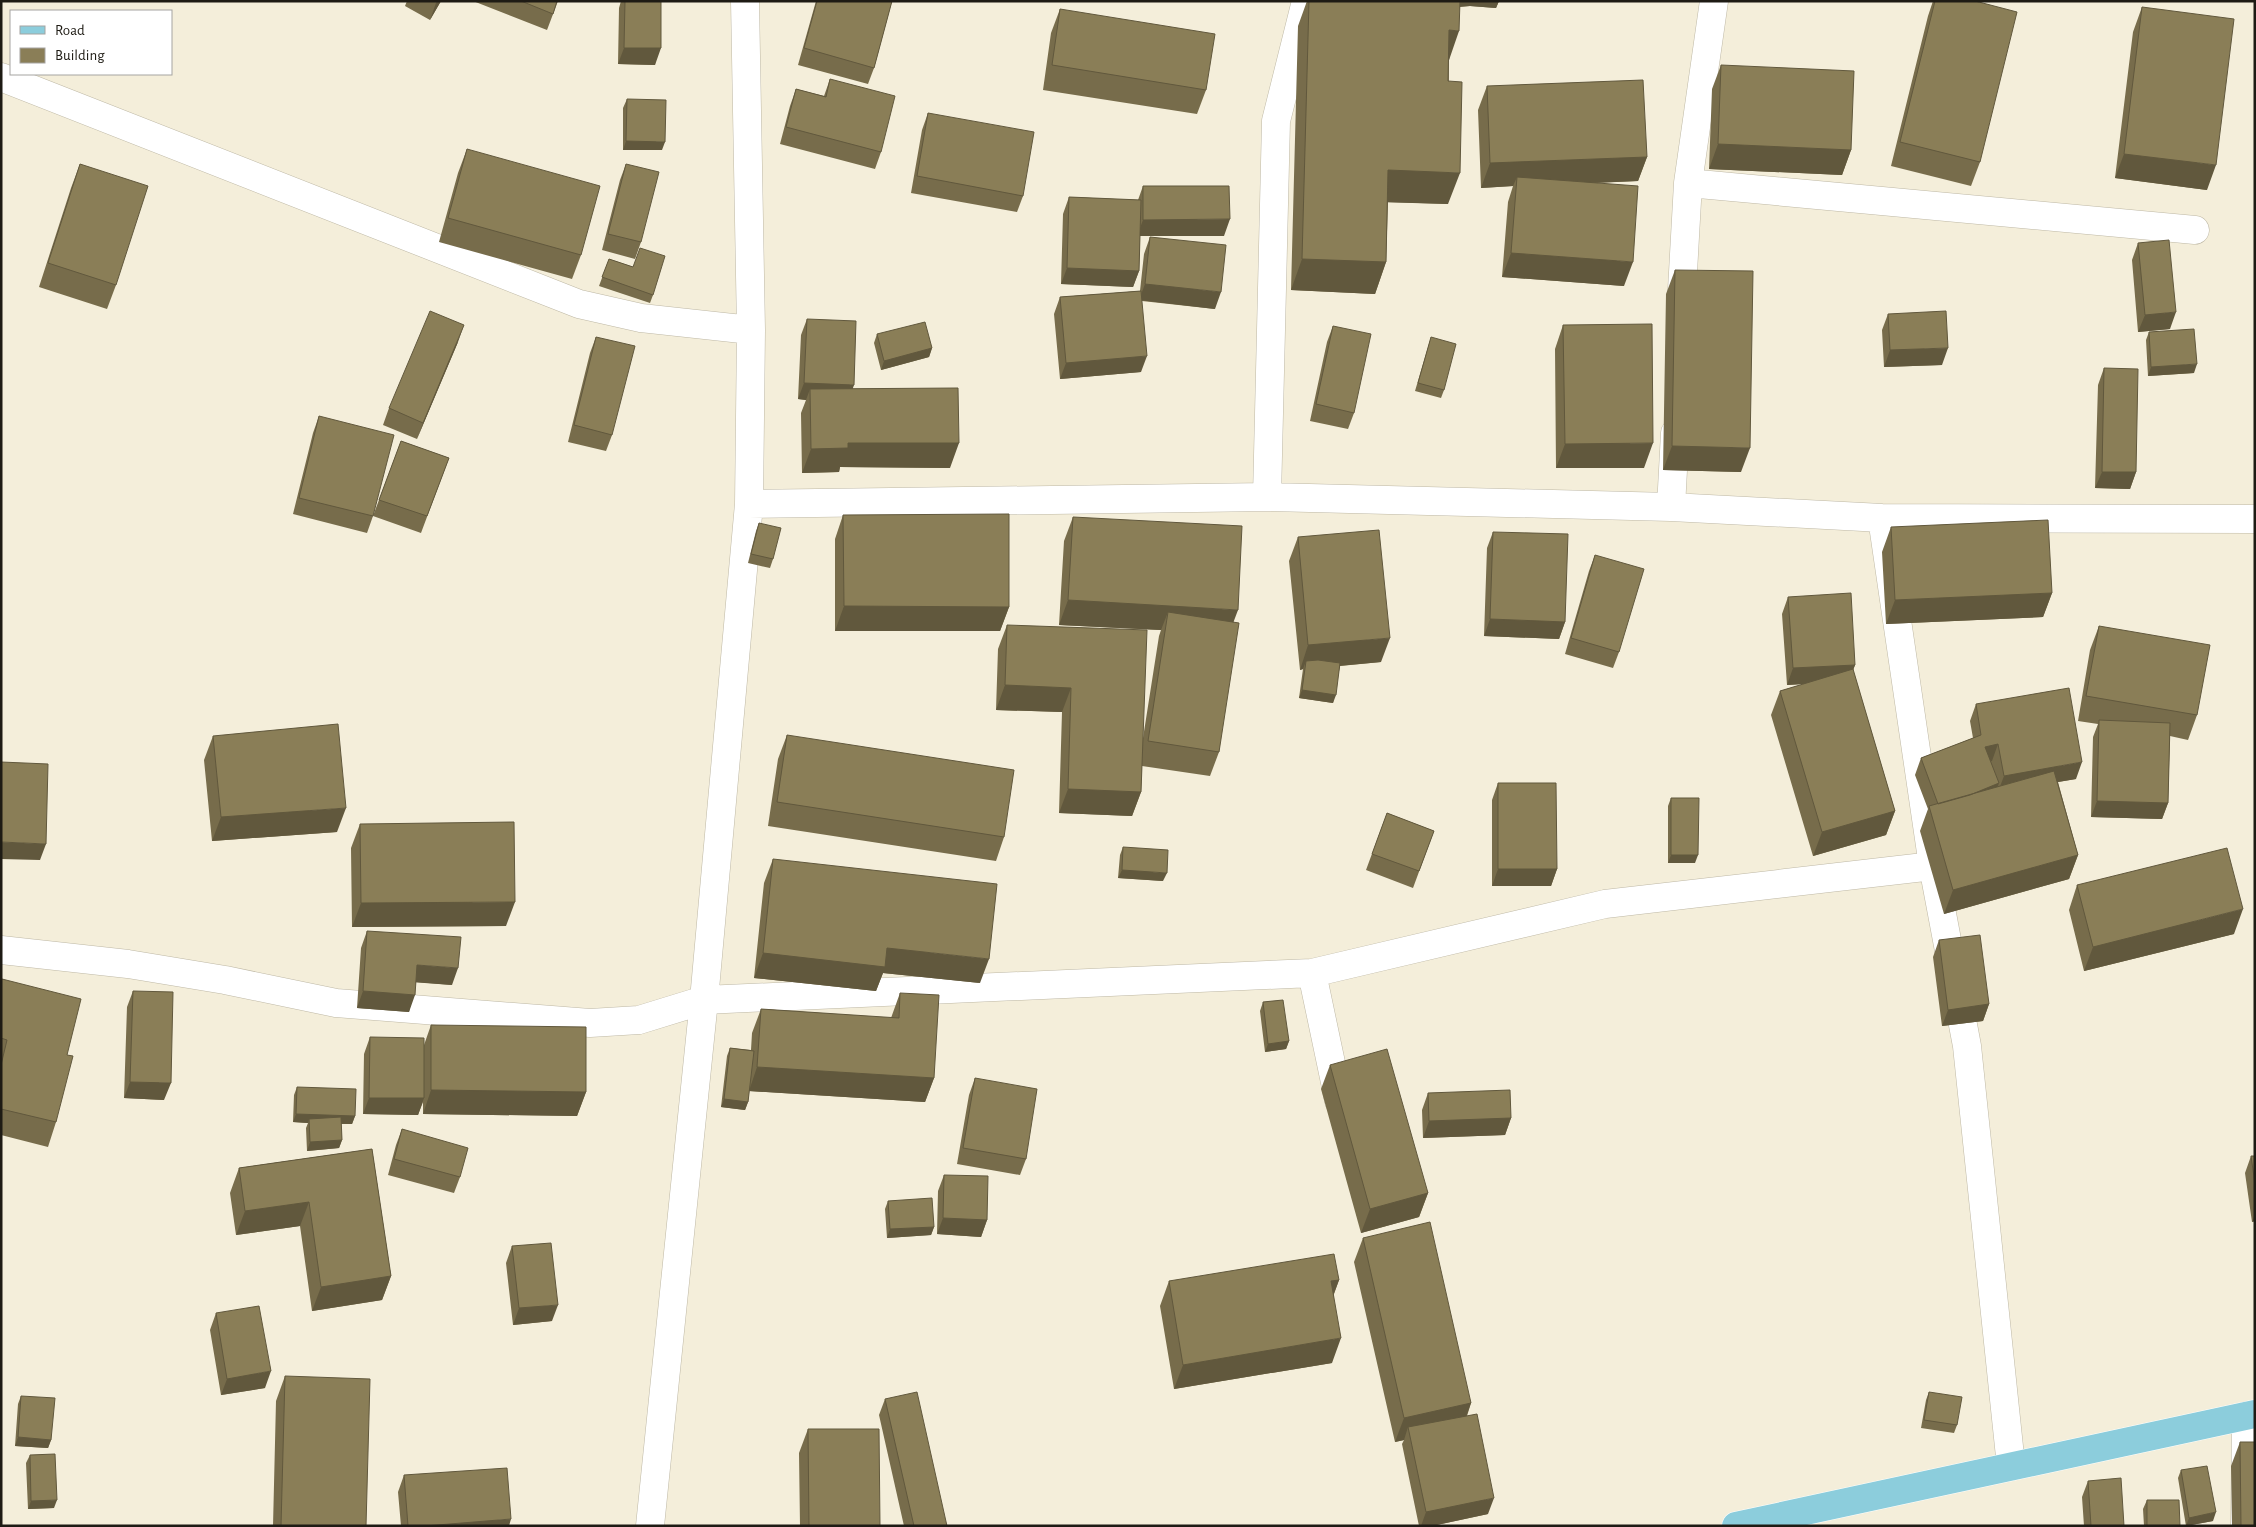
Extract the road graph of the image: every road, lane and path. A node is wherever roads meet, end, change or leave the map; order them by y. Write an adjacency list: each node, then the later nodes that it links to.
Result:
1 (745, 1): 7 (street)
2 (1306, 1): 10 (street)
3 (1714, 1): 5 (street)
4 (1, 77): 7 (street)
5 (1688, 183): 6 (street); 8 (street)
6 (2195, 230)
7 (751, 330): 11 (street)
8 (1680, 330)
9 (1676, 409): 12 (street)
10 (1267, 498): 11 (street); 12 (street)
11 (749, 504): 18 (street)
12 (1670, 507): 13 (street)
13 (1882, 518): 14 (street); 15 (street)
14 (2255, 519)
15 (1934, 866): 17 (street); 21 (street)
16 (1, 950): 18 (street)
17 (1312, 973): 18 (street); 19 (street)
18 (704, 1000): 23 (street)
19 (1345, 1128)
20 (2250, 1415): 21 (main road); 25 (street)
21 (2011, 1466): 22 (main road)
22 (1779, 1521): 24 (main road)
23 (650, 1526)
24 (1736, 1526)
25 (2245, 1526)

